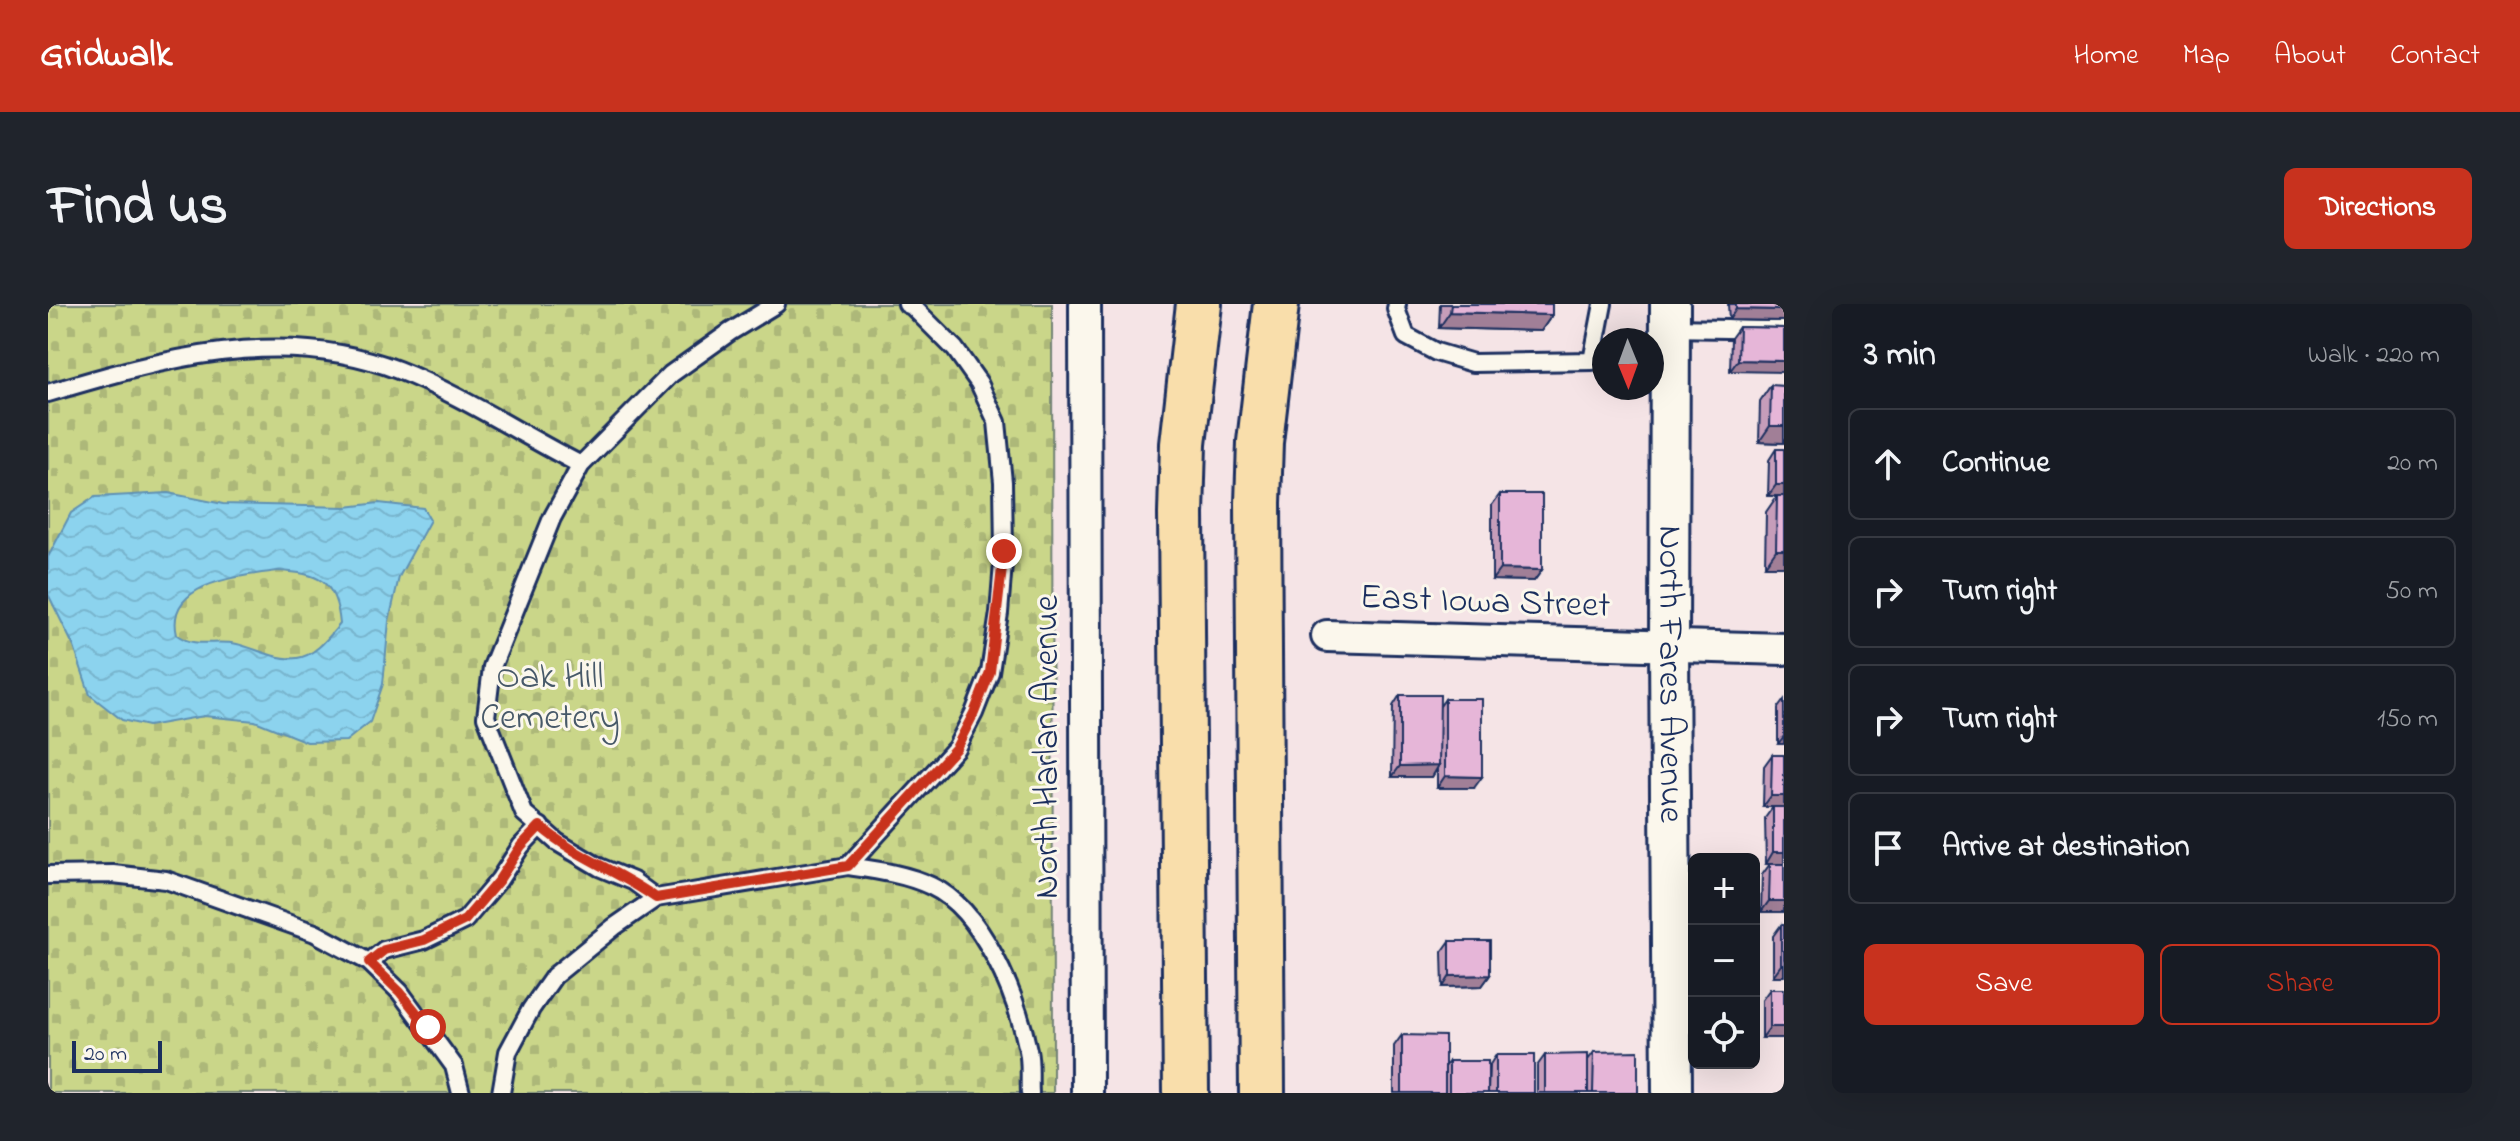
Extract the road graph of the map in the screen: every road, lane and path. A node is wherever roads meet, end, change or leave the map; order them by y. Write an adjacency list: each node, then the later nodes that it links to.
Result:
1 (776, 304): 15 (lane)
2 (907, 304): 20 (lane)
3 (1085, 304): 27 (street, North Harlan Avenue)
4 (1199, 304): 28 (highway)
5 (1276, 304): 29 (highway)
6 (1397, 304): 11 (lane)
7 (1603, 304): 9 (lane)
8 (1670, 316): 10 (lane); 12 (street, North Fares Avenue)
9 (1601, 328)
10 (1784, 330)
11 (1592, 363)
12 (1664, 367)
13 (48, 393): 15 (lane)
14 (1661, 400): 17 (street, North Fares Avenue)
15 (581, 465): 19 (lane)
16 (1327, 636): 17 (street, East Iowa Street)
17 (1669, 647): 18 (street, East Iowa Street); 30 (street, North Fares Avenue)
18 (1784, 649)
19 (540, 826): 22 (lane); 23 (lane)
20 (848, 866): 22 (lane); 26 (lane)
21 (48, 875): 23 (lane)
22 (656, 898): 25 (lane)
23 (369, 962): 24 (lane)
24 (461, 1093)
25 (501, 1093)
26 (1030, 1093)
27 (1087, 1093)
28 (1186, 1093)
29 (1262, 1093)
30 (1672, 1093)

